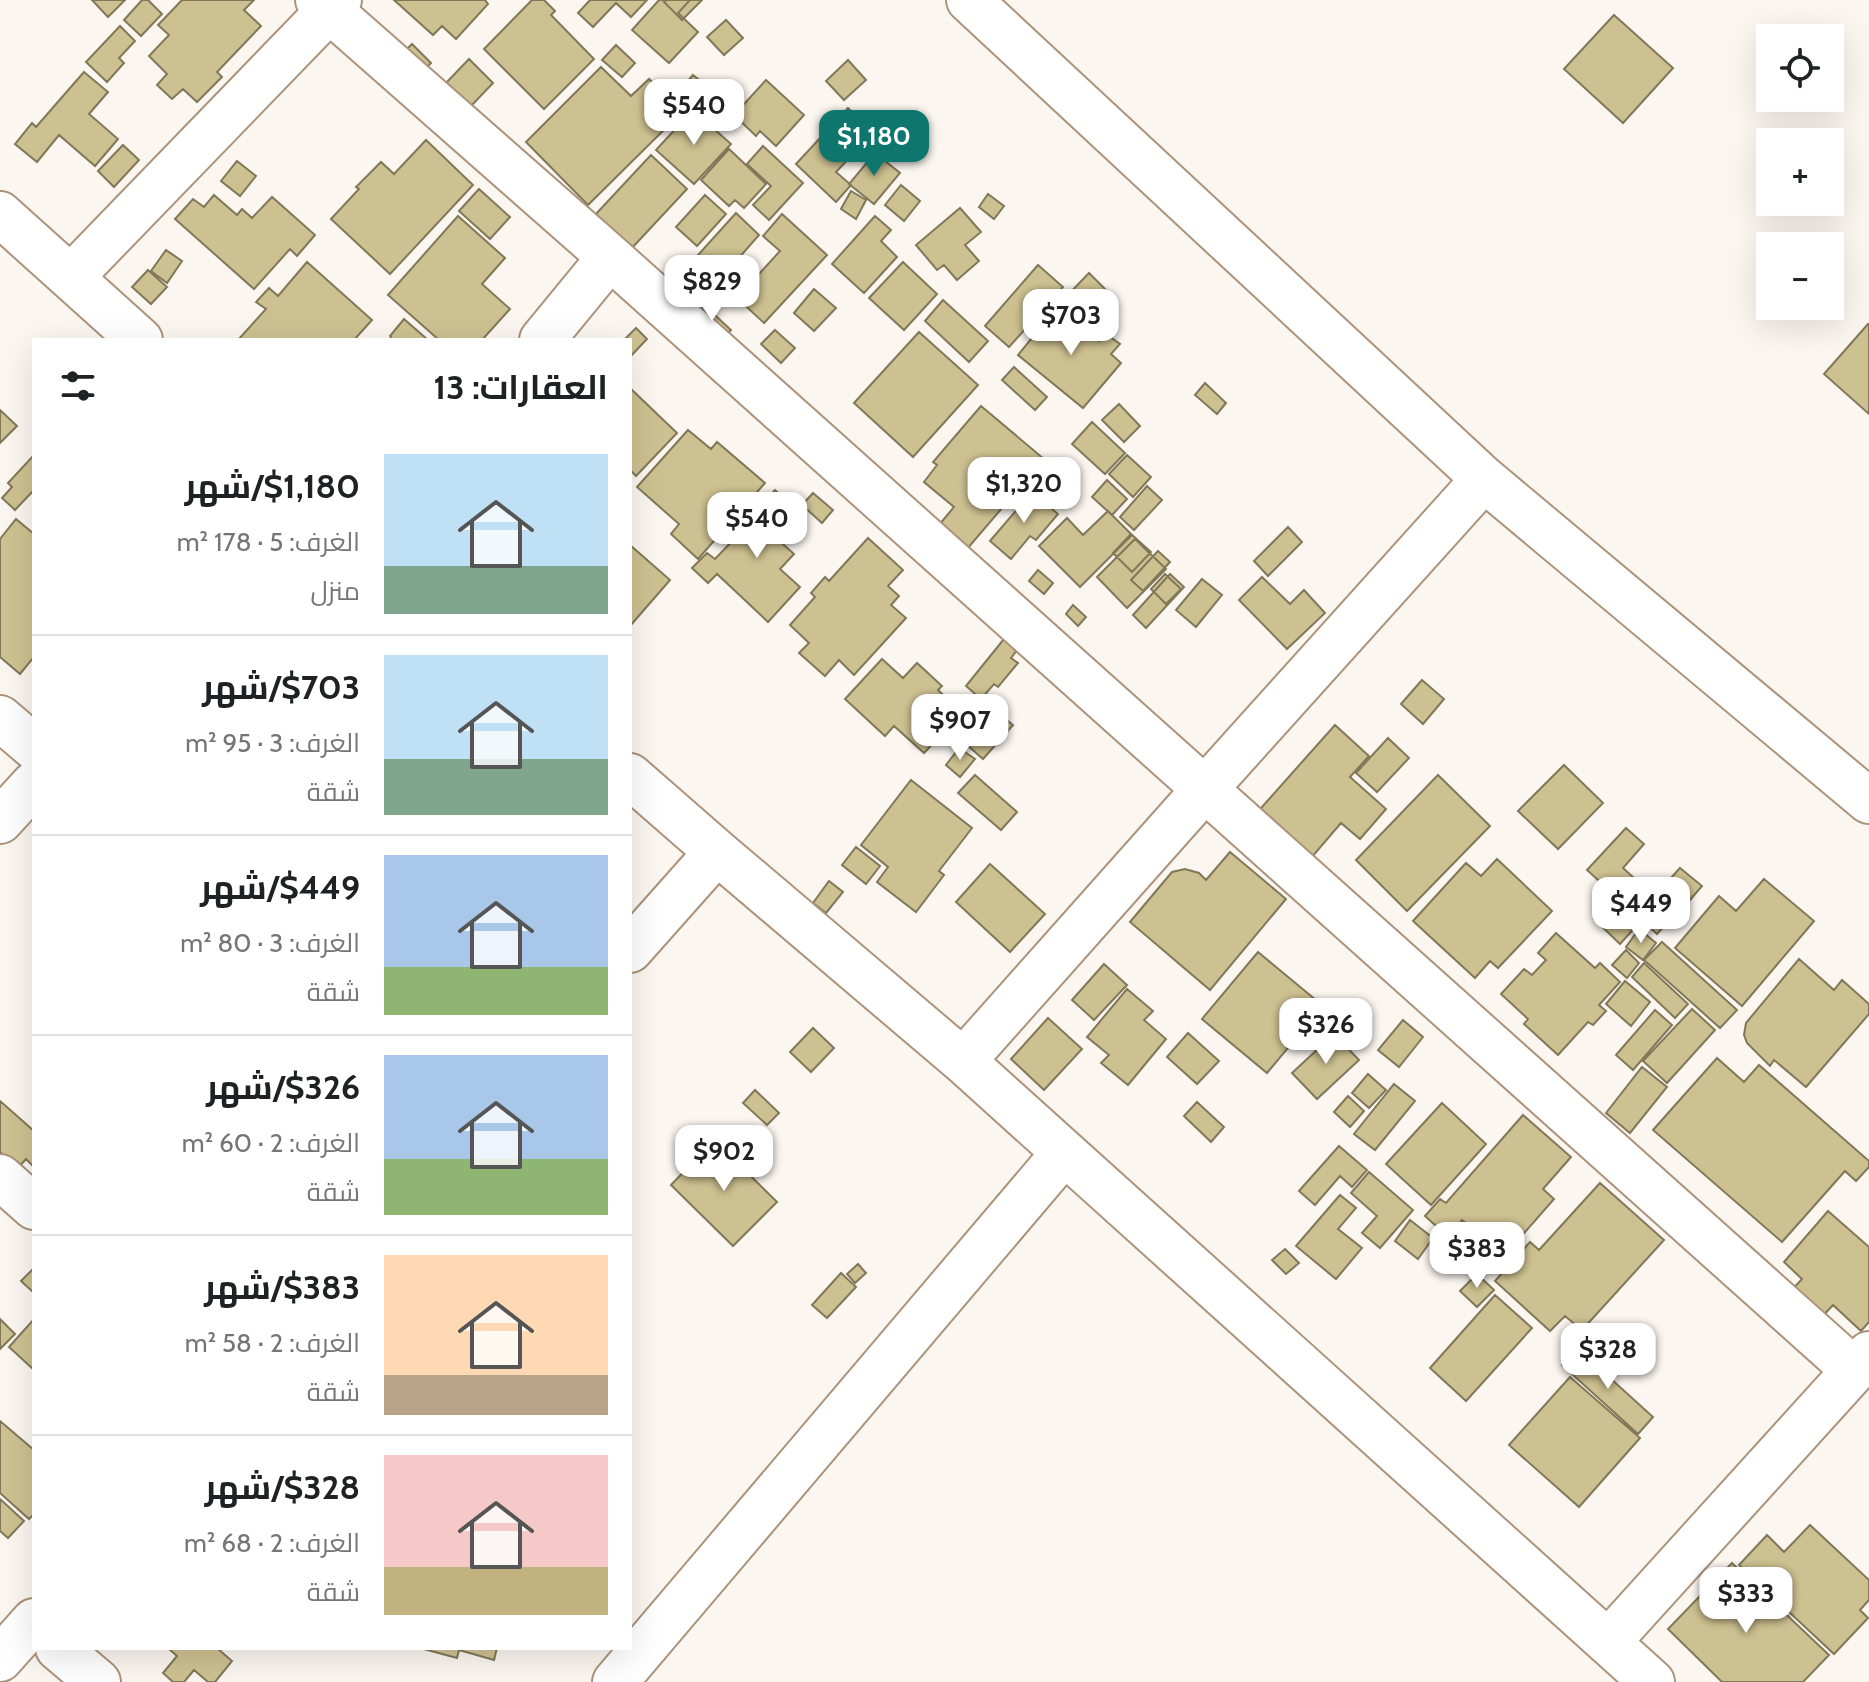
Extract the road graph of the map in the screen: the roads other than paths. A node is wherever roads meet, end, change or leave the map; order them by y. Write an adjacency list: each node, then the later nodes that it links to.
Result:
1 (969, 0): 8 (street)
2 (329, 3): 4 (street); 5 (street)
3 (0, 214): 5 (street)
4 (610, 257): 7 (street); 13 (street)
5 (71, 277): 6 (street)
6 (138, 338)
7 (544, 338)
8 (1484, 479): 13 (street); 14 (street)
9 (0, 718): 10 (street)
10 (32, 745)
11 (632, 778): 16 (street)
12 (32, 786): 15 (street)
13 (1204, 790): 18 (street); 22 (street)
14 (1869, 801)
15 (0, 821)
16 (717, 852): 17 (street); 18 (street)
17 (632, 948)
18 (963, 1061): 19 (street)
19 (1064, 1153): 24 (street); 28 (street)
20 (0, 1177): 21 (street)
21 (32, 1205)
22 (1862, 1362): 24 (street)
23 (32, 1635): 26 (street)
24 (1608, 1642): 29 (street)
25 (62, 1650): 27 (street)
26 (0, 1659)
27 (98, 1682)
28 (615, 1682)
29 (1652, 1682)

